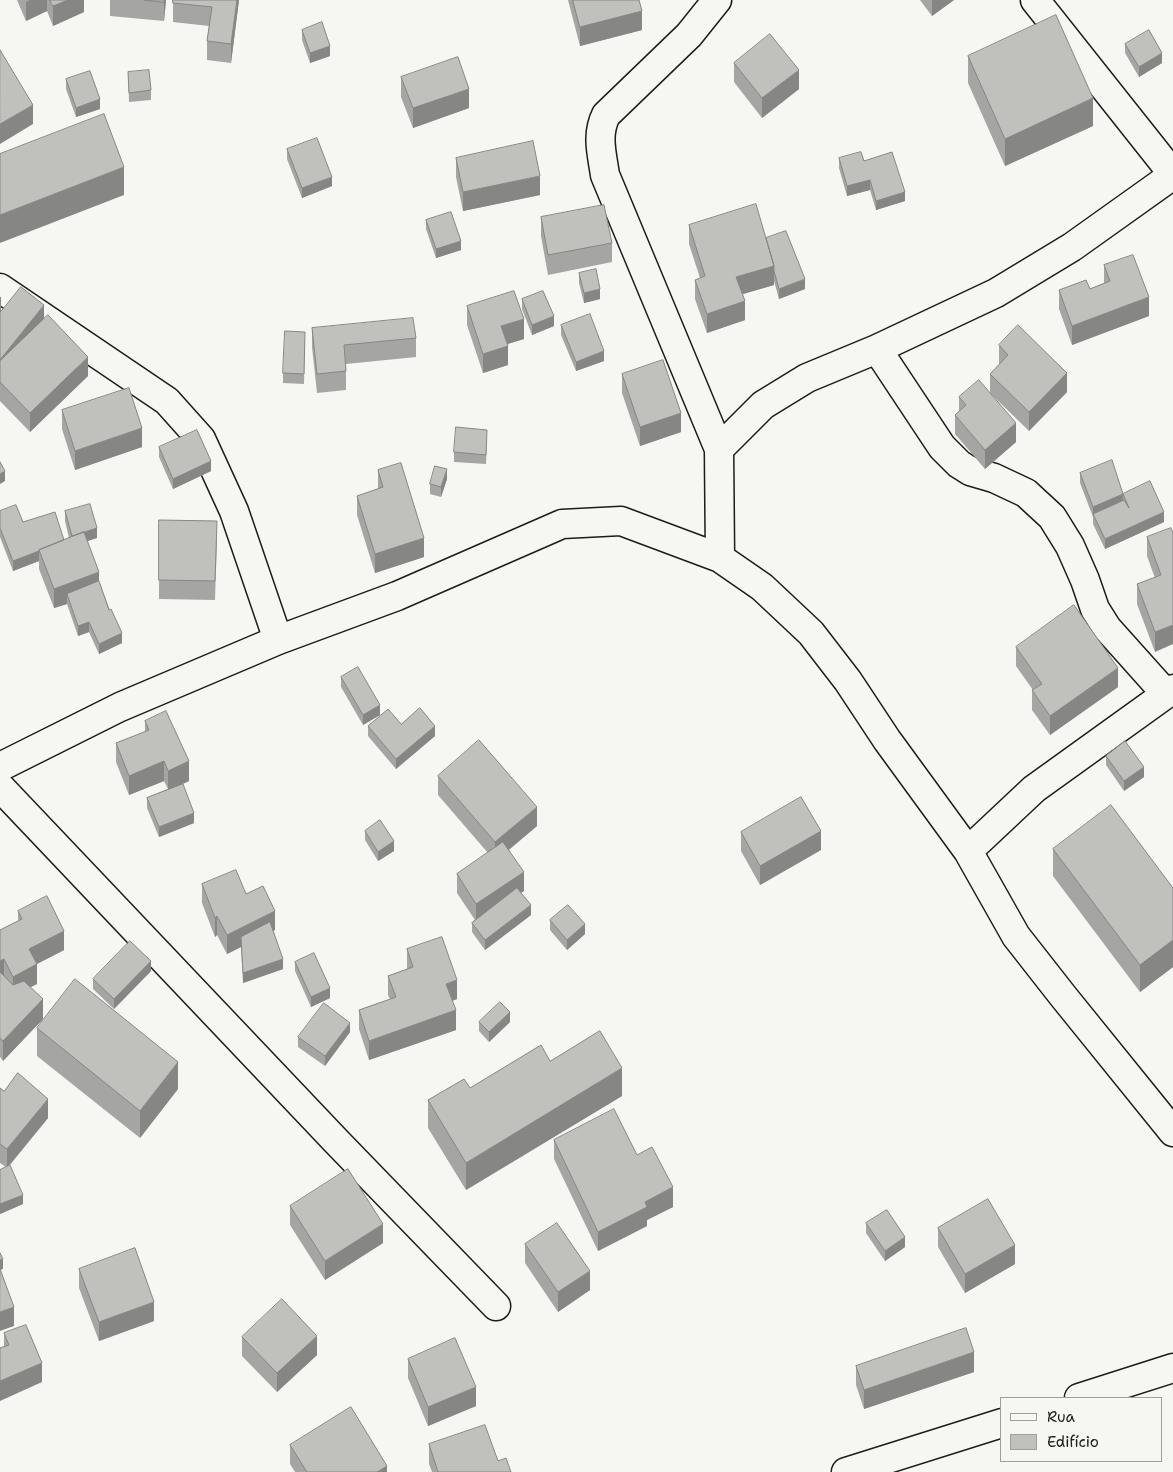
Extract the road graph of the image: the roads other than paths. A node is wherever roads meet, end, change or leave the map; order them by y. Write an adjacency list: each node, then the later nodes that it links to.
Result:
1 (717, 0): 6 (street)
2 (1035, 0): 3 (street)
3 (1173, 175): 5 (street)
4 (0, 288): 8 (street)
5 (877, 350): 6 (street); 9 (street)
6 (719, 449): 7 (street)
7 (720, 558): 8 (street); 12 (street)
8 (278, 640): 10 (street)
9 (1169, 692): 12 (street)
10 (0, 767)
11 (0, 787): 14 (street)
12 (968, 851): 13 (street)
13 (1173, 1132)
14 (496, 1306)
15 (1173, 1368): 16 (street)
16 (1082, 1397)
17 (1000, 1424): 18 (street)
18 (846, 1472)

